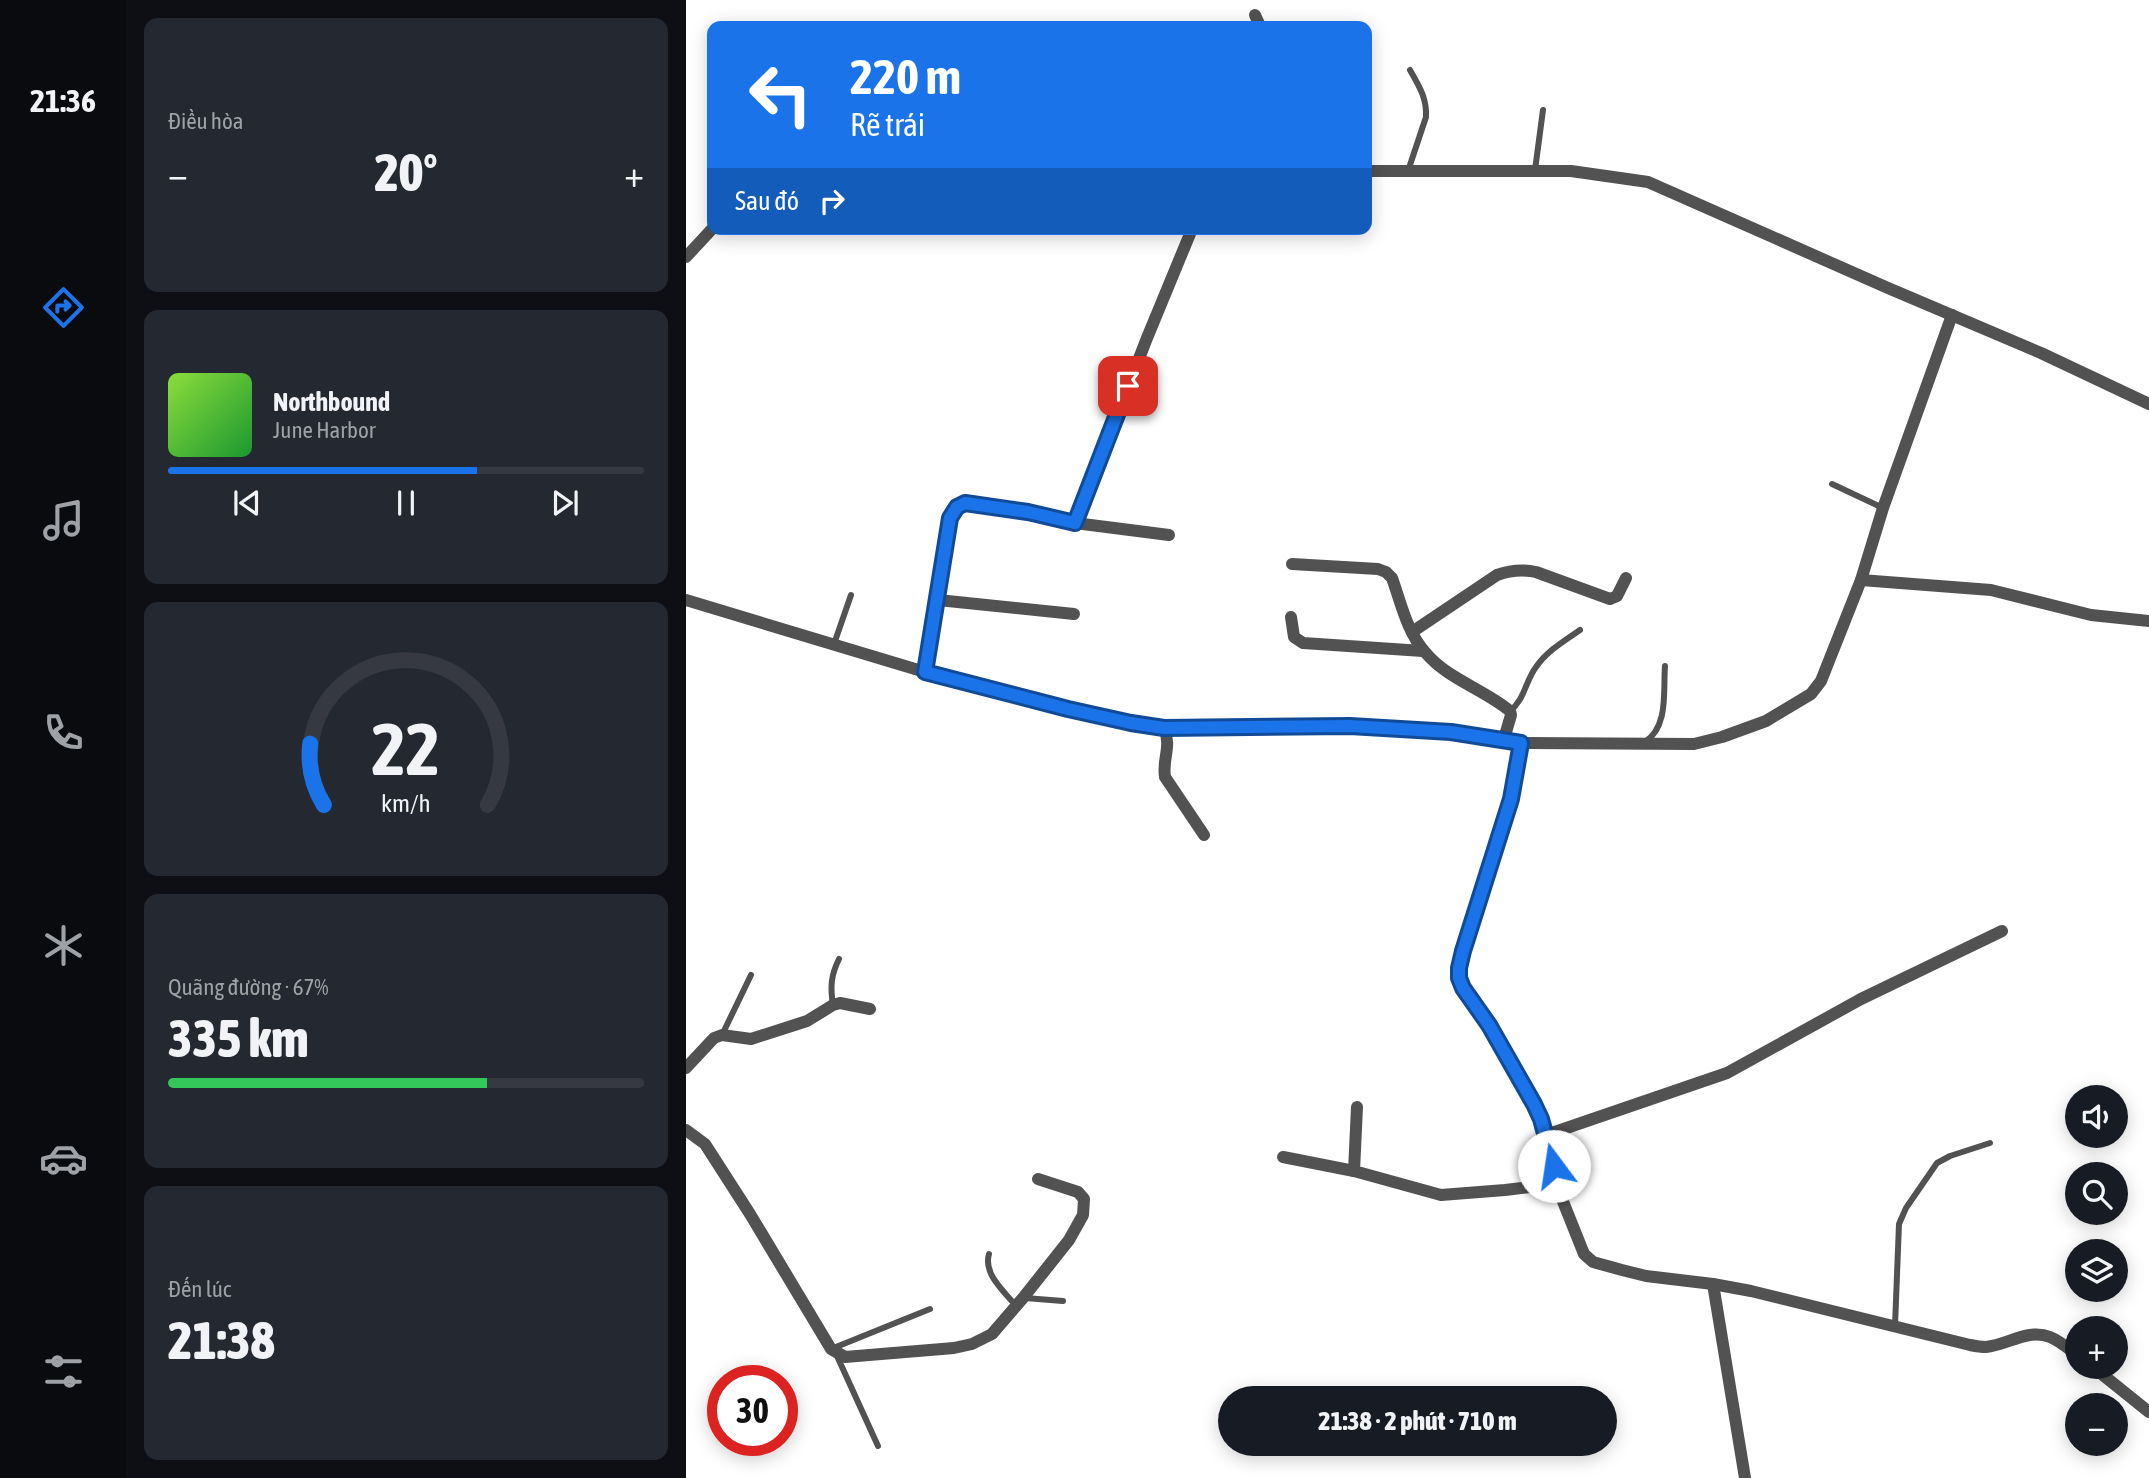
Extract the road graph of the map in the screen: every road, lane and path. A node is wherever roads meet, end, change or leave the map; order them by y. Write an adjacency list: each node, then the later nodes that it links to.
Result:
1 (1410, 70): 5 (lane)
2 (1544, 110): 3 (lane)
3 (1535, 170): 5 (street); 9 (street)
4 (1372, 171): 5 (street)
5 (1408, 171)
6 (707, 234): 8 (street)
7 (1190, 235): 13 (street)
8 (686, 257)
9 (1952, 315): 10 (street); 12 (street)
10 (2149, 404)
11 (1832, 484): 12 (lane)
12 (1883, 508): 17 (street)
13 (1075, 523): 14 (street); 20 (street)
14 (1169, 535)
15 (1292, 564): 25 (street)
16 (1626, 578): 25 (street)
17 (1861, 580): 23 (street); 34 (street)
18 (851, 595): 26 (lane)
19 (686, 600): 26 (street)
20 (938, 600): 21 (street); 29 (street)
21 (1074, 614)
22 (1291, 617): 27 (street)
23 (2149, 621)
24 (1580, 630): 30 (lane)
25 (1412, 632): 27 (street)
26 (834, 646): 29 (street)
27 (1423, 651): 30 (street)
28 (1665, 666): 34 (lane)
29 (925, 672): 31 (street)
30 (1510, 711): 32 (street)
31 (1164, 728): 32 (street); 35 (street)
32 (1504, 739): 33 (street)
33 (1521, 743): 34 (street); 45 (street)
34 (1644, 743)
35 (1204, 835)
36 (2002, 931): 45 (street)
37 (839, 959): 39 (lane)
38 (751, 975): 41 (lane)
39 (833, 1004): 40 (street); 41 (street)
40 (870, 1009)
41 (722, 1035): 42 (street)
42 (686, 1069)
43 (1357, 1107): 48 (street)
44 (686, 1129): 58 (street)
45 (1546, 1135): 50 (street)
46 (1990, 1143): 56 (lane)
47 (1283, 1157): 48 (street)
48 (1354, 1171): 50 (street)
49 (1038, 1180): 54 (street)
50 (1556, 1184): 52 (street)
51 (989, 1254): 54 (lane)
52 (1713, 1284): 56 (street); 62 (street)
53 (1063, 1301): 54 (lane)
54 (1020, 1302): 58 (street)
55 (930, 1309): 58 (lane)
56 (1895, 1326): 57 (street)
57 (2065, 1347)
58 (834, 1352): 61 (lane)
59 (2108, 1379): 60 (street)
60 (2149, 1412)
61 (878, 1446)
62 (1745, 1478)

